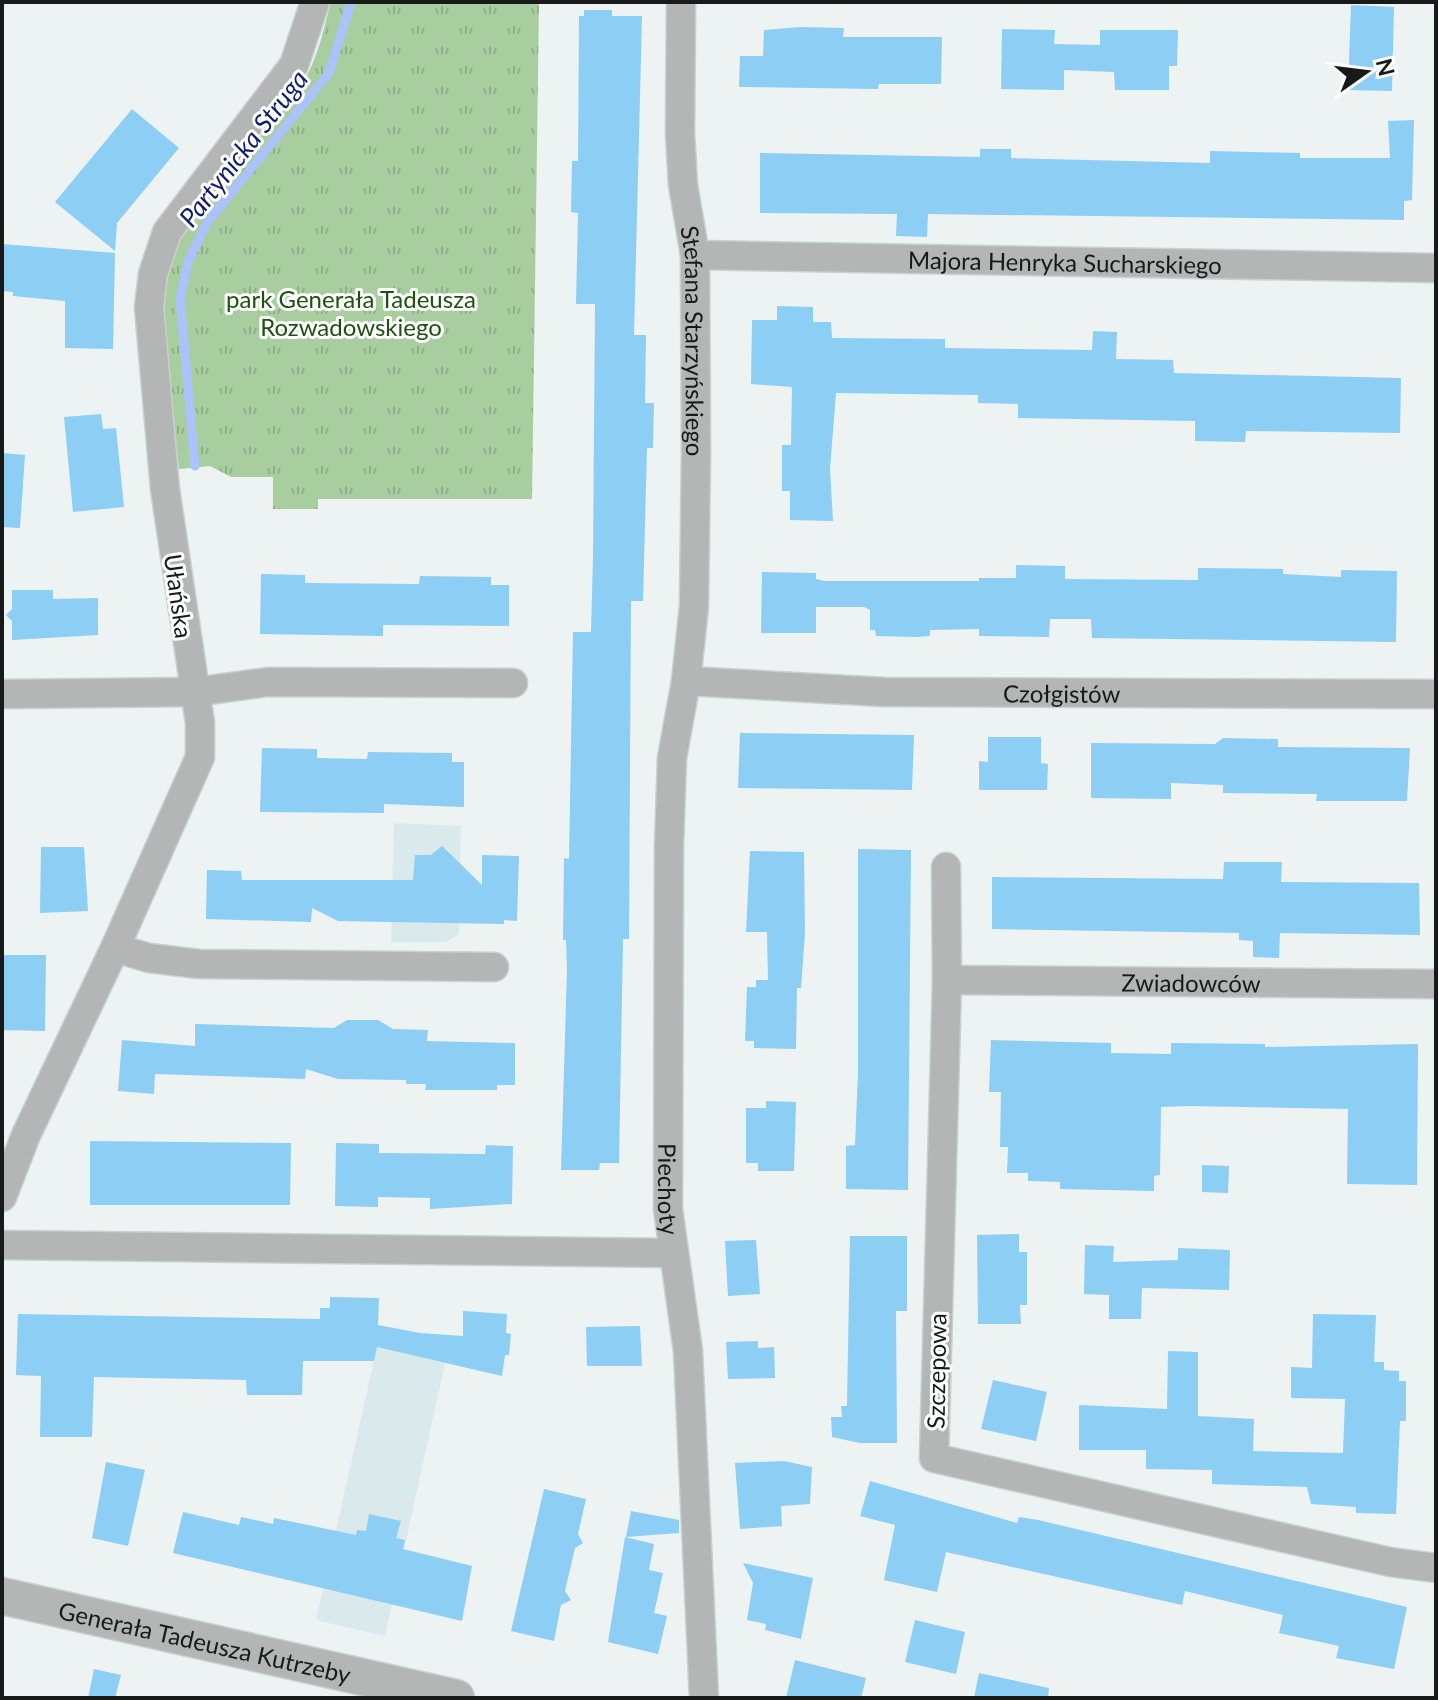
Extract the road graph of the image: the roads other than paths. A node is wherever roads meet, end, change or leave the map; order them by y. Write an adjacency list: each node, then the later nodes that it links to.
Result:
1 (315, 2): 7 (street, Ułańska)
2 (681, 2): 3 (street, Stefana Starzyńskiego)
3 (695, 255): 4 (street, Majora Henryka Sucharskiego); 5 (street, Stefana Starzyńskiego)
4 (1436, 268)
5 (686, 681): 9 (street, Czołgistów); 17 (street, Piechoty)
6 (513, 683): 7 (street)
7 (194, 692): 8 (street); 11 (street, Ułańska)
8 (2, 694)
9 (1436, 694)
10 (946, 867): 13 (street, Szczepowa)
11 (115, 948): 12 (street); 15 (street, Ułańska)
12 (494, 967)
13 (947, 980): 14 (street, Zwiadowców); 18 (street, Szczepowa)
14 (1436, 984)
15 (2, 1197)
16 (2, 1245): 17 (street)
17 (673, 1253): 22 (street, Piechoty)
18 (1436, 1568)
19 (2, 1596): 20 (street, Generała Tadeusza Kutrzeby)
20 (415, 1693): 21 (street, Generała Tadeusza Kutrzeby)
21 (456, 1698)
22 (704, 1698)

